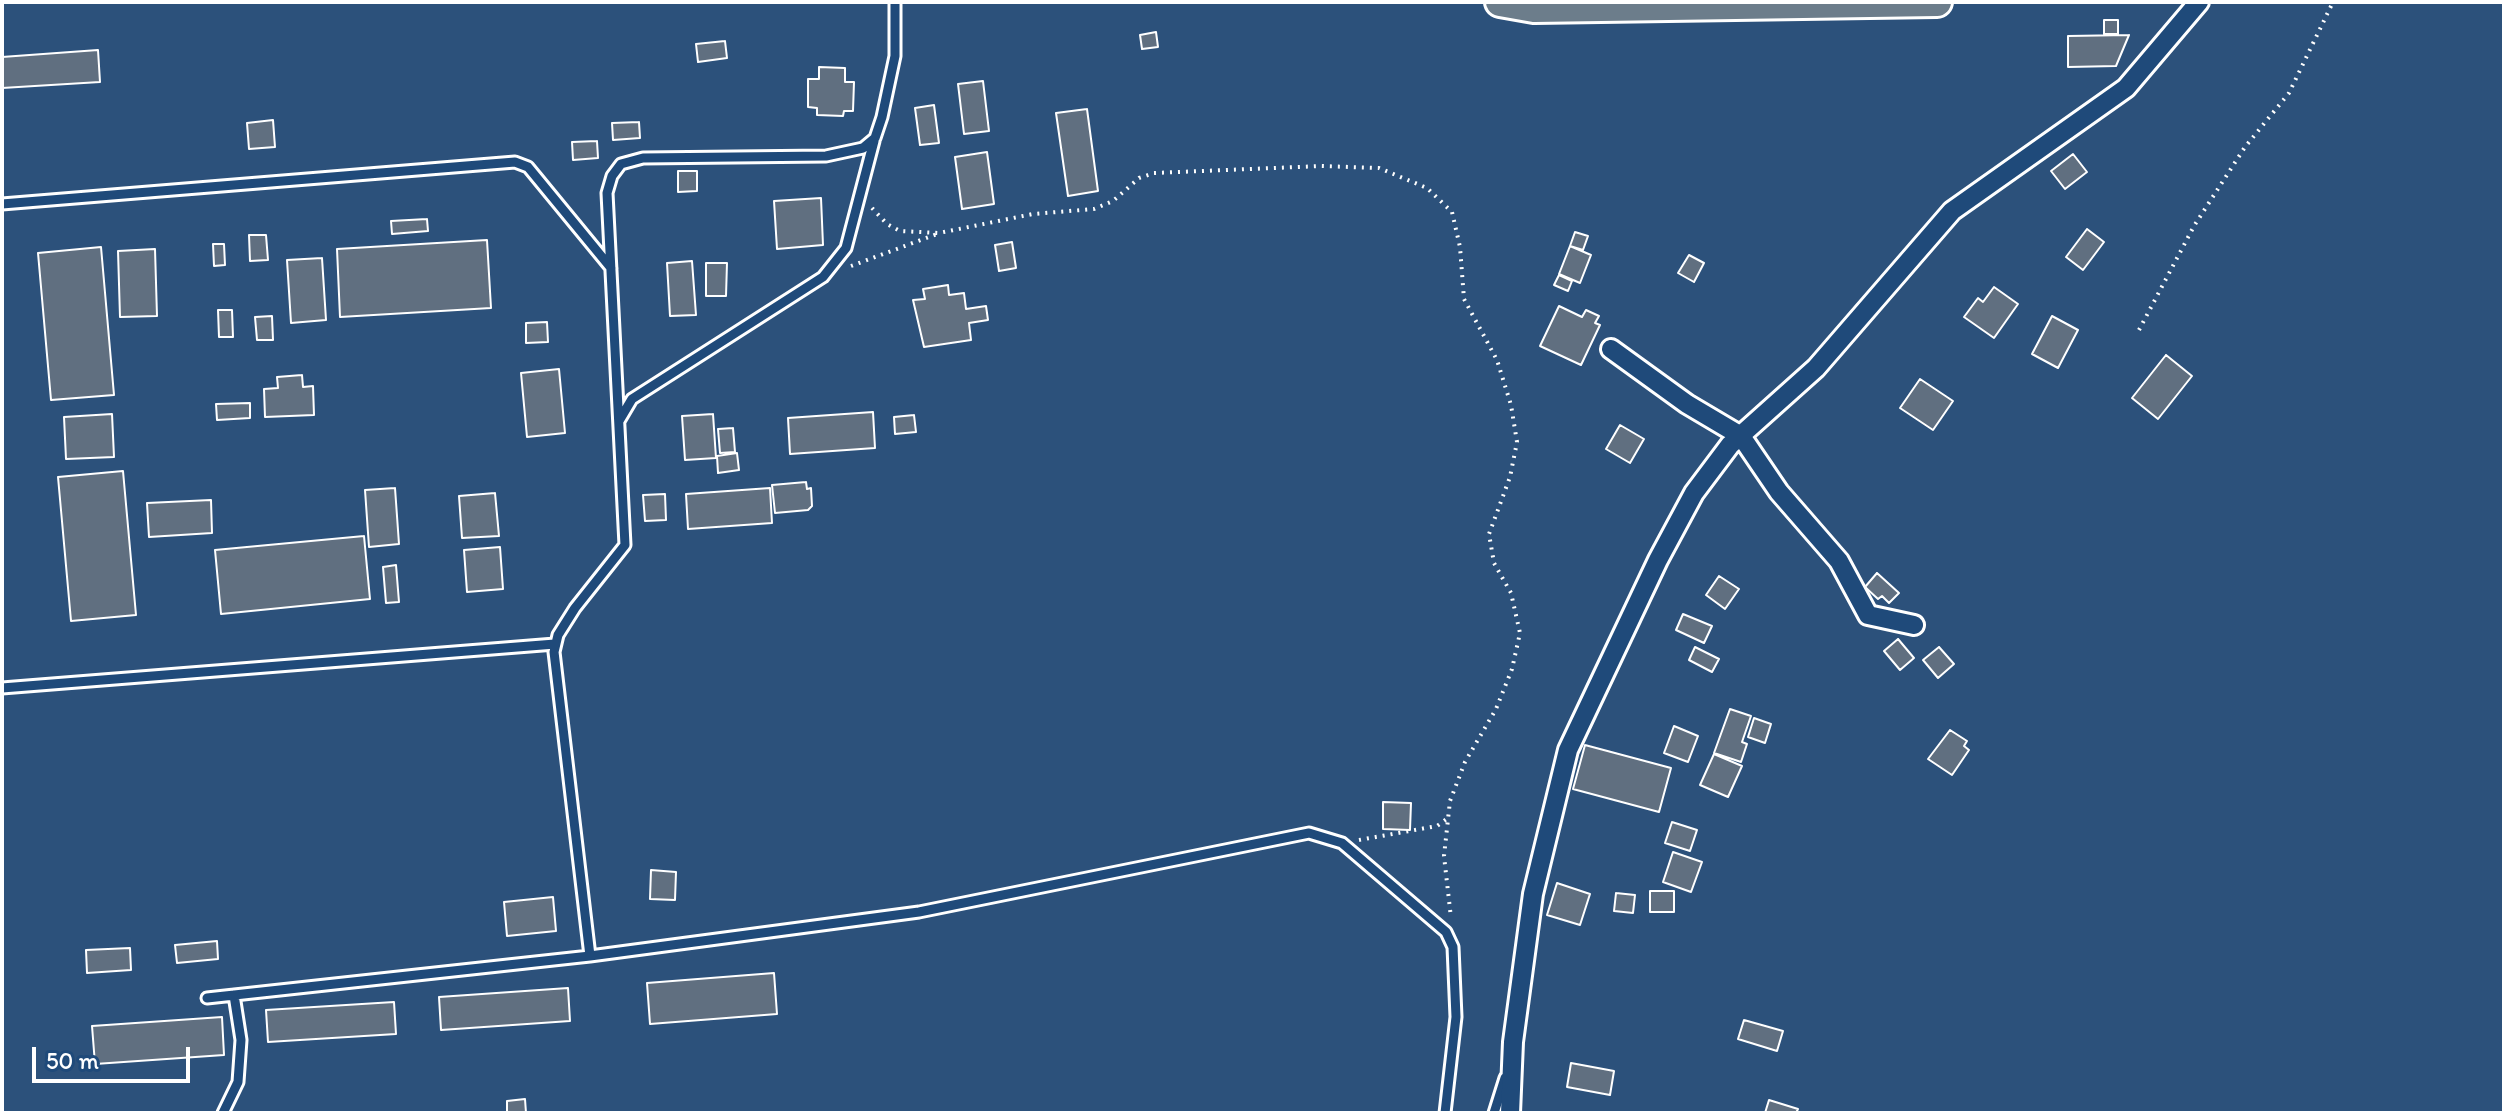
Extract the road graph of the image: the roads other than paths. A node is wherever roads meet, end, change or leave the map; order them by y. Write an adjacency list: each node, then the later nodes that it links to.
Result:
1 (895, 2): 5 (lane)
2 (1500, 2): 3 (main road)
3 (1937, 2)
4 (2199, 2): 10 (street)
5 (875, 138): 7 (lane); 9 (lane)
6 (2, 204): 7 (lane)
7 (611, 268): 9 (lane)
8 (1611, 349): 10 (street)
9 (619, 421): 12 (lane)
10 (1741, 436): 11 (street); 17 (street)
11 (1914, 625)
12 (555, 644): 13 (lane); 14 (lane)
13 (2, 688)
14 (590, 956): 15 (lane); 19 (lane)
15 (234, 995): 16 (lane); 18 (lane)
16 (207, 998)
17 (1513, 1057): 20 (lane); 21 (street)
18 (223, 1113)
19 (1445, 1113)
20 (1494, 1113)
21 (1510, 1113)

